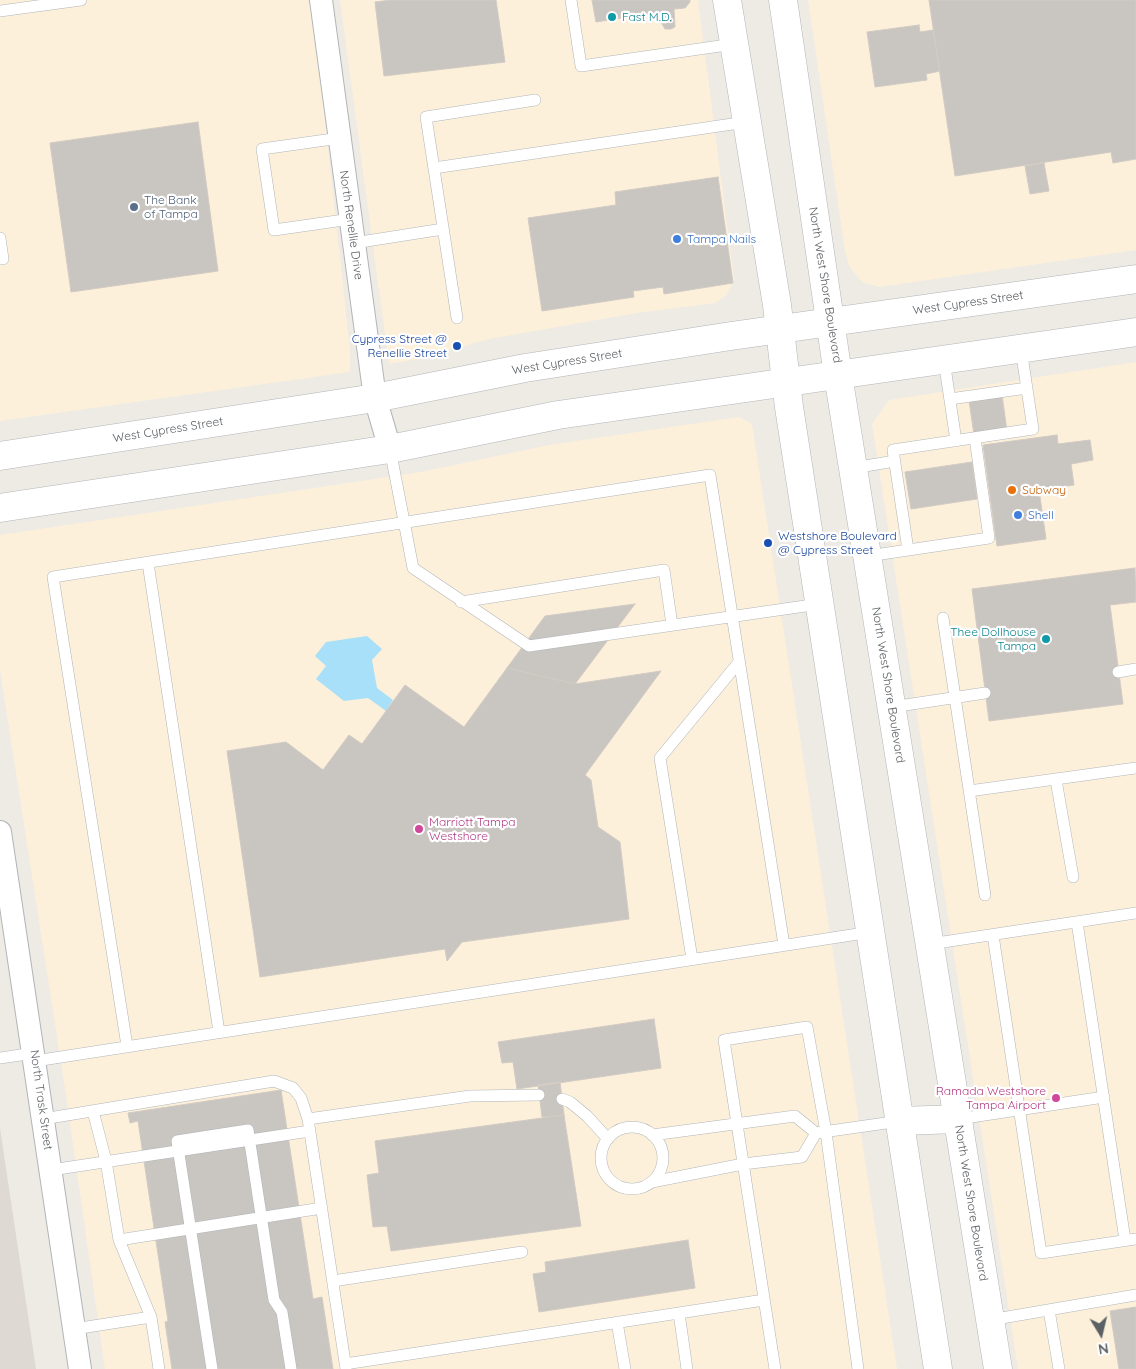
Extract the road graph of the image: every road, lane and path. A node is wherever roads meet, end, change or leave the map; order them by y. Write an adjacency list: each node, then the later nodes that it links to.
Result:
1 (81, 0): 6 (lane)
2 (321, 0): 10 (street, North Renellie Drive)
3 (571, 0): 7 (lane)
4 (727, 0): 7 (main road)
5 (782, 0): 19 (main road, North West Shore Boulevard)
6 (0, 11)
7 (734, 44): 9 (main road)
8 (535, 100): 11 (lane)
9 (746, 122): 11 (lane); 20 (main road)
10 (340, 138): 12 (street, North Renellie Drive); 12 (lane)
11 (434, 168): 13 (lane)
12 (351, 219): 15 (street, North Renellie Drive)
13 (443, 230): 15 (lane); 18 (lane)
14 (0, 238): 16 (lane)
15 (354, 243): 27 (street, North Renellie Drive)
16 (0, 259)
17 (1136, 279): 19 (main road, West Cypress Street)
18 (458, 318)
19 (830, 322): 20 (main road, West Cypress Street); 24 (main road, North West Shore Boulevard)
20 (780, 329): 25 (main road); 27 (main road, West Cypress Street)
21 (1136, 332): 22 (main road)
22 (1021, 349): 23 (main road); 26 (lane)
23 (944, 360): 24 (main road); 28 (lane)
24 (838, 375): 25 (main road); 34 (main road, North West Shore Boulevard)
25 (786, 382): 31 (main road); 41 (main road)
26 (1027, 388): 28 (lane); 29 (lane)
27 (375, 398): 31 (street, North Renellie Drive); 32 (main road, West Cypress Street)
28 (950, 399): 30 (lane)
29 (975, 438): 30 (lane); 37 (lane)
30 (956, 441): 33 (lane)
31 (390, 448): 35 (main road); 36 (lane)
32 (0, 456)
33 (895, 462): 34 (lane); 37 (lane)
34 (853, 468): 38 (main road, North West Shore Boulevard)
35 (0, 508)
36 (404, 522): 39 (lane); 40 (lane); 42 (lane)
37 (908, 550): 38 (lane)
38 (868, 556): 50 (main road, North West Shore Boulevard)
39 (148, 563): 64 (lane); 65 (lane)
40 (461, 602): 44 (lane); 44 (lane)
41 (819, 604): 42 (lane); 59 (main road)
42 (732, 617): 44 (lane); 45 (lane)
43 (943, 618): 49 (lane)
44 (672, 626)
45 (739, 662): 62 (lane); 63 (lane)
46 (1136, 669): 47 (lane)
47 (1118, 672)
48 (985, 693): 49 (lane)
49 (954, 698): 50 (lane); 53 (lane)
50 (892, 707): 61 (main road, North West Shore Boulevard)
51 (1136, 768): 52 (lane)
52 (1056, 780): 53 (lane); 55 (lane)
53 (969, 791): 56 (lane)
54 (0, 832): 66 (street, North Trask Street)
55 (1073, 877)
56 (985, 895)
57 (1136, 913): 58 (lane)
58 (1077, 922): 60 (lane); 69 (lane)
59 (870, 932): 62 (lane); 76 (main road)
60 (993, 935): 61 (lane); 71 (lane)
61 (930, 944): 75 (main road, North West Shore Boulevard)
62 (784, 945): 63 (lane)
63 (692, 959): 64 (lane)
64 (219, 1032): 65 (lane)
65 (127, 1046): 66 (lane)
66 (34, 1057): 67 (lane); 73 (street, North Trask Street)
67 (0, 1058)
68 (539, 1095): 74 (lane)
69 (1104, 1097): 71 (lane); 87 (lane)
70 (562, 1099): 81 (lane)
71 (1020, 1110): 75 (lane); 87 (lane)
72 (92, 1111): 73 (lane); 74 (lane); 82 (lane)
73 (43, 1119): 84 (street, North Trask Street)
74 (308, 1119): 78 (lane)
75 (958, 1119): 76 (main road); 96 (main road, North West Shore Boulevard)
76 (900, 1121): 79 (lane); 108 (main road)
77 (737, 1122): 79 (lane); 79 (lane); 80 (lane); 83 (lane)
78 (310, 1131): 82 (lane); 86 (lane)
79 (821, 1132): 83 (lane); 107 (lane)
80 (652, 1135): 81 (lane); 85 (lane)
81 (608, 1139): 85 (lane)
82 (106, 1161): 84 (lane); 88 (lane)
83 (743, 1164): 85 (lane); 92 (lane)
84 (51, 1170): 98 (street, North Trask Street)
85 (652, 1182)
86 (322, 1208): 88 (lane); 90 (lane)
87 (1130, 1239)
88 (118, 1240): 95 (lane)
89 (522, 1252): 90 (lane)
90 (333, 1281): 99 (lane)
91 (1136, 1295): 93 (lane)
92 (764, 1300): 94 (lane); 106 (lane)
93 (1049, 1310): 96 (lane); 110 (lane)
94 (679, 1313): 97 (lane); 105 (lane)
95 (151, 1317): 98 (lane); 101 (lane)
96 (990, 1320): 109 (main road, North West Shore Boulevard)
97 (617, 1322): 99 (lane); 104 (lane)
98 (74, 1329): 100 (street, North Trask Street)
99 (346, 1366)
100 (80, 1369)
101 (159, 1369)
102 (212, 1369): 103 (lane)
103 (291, 1369)
104 (624, 1369)
105 (687, 1369)
106 (775, 1369)
107 (858, 1369)
108 (938, 1369)
109 (998, 1369)
110 (1058, 1369)

